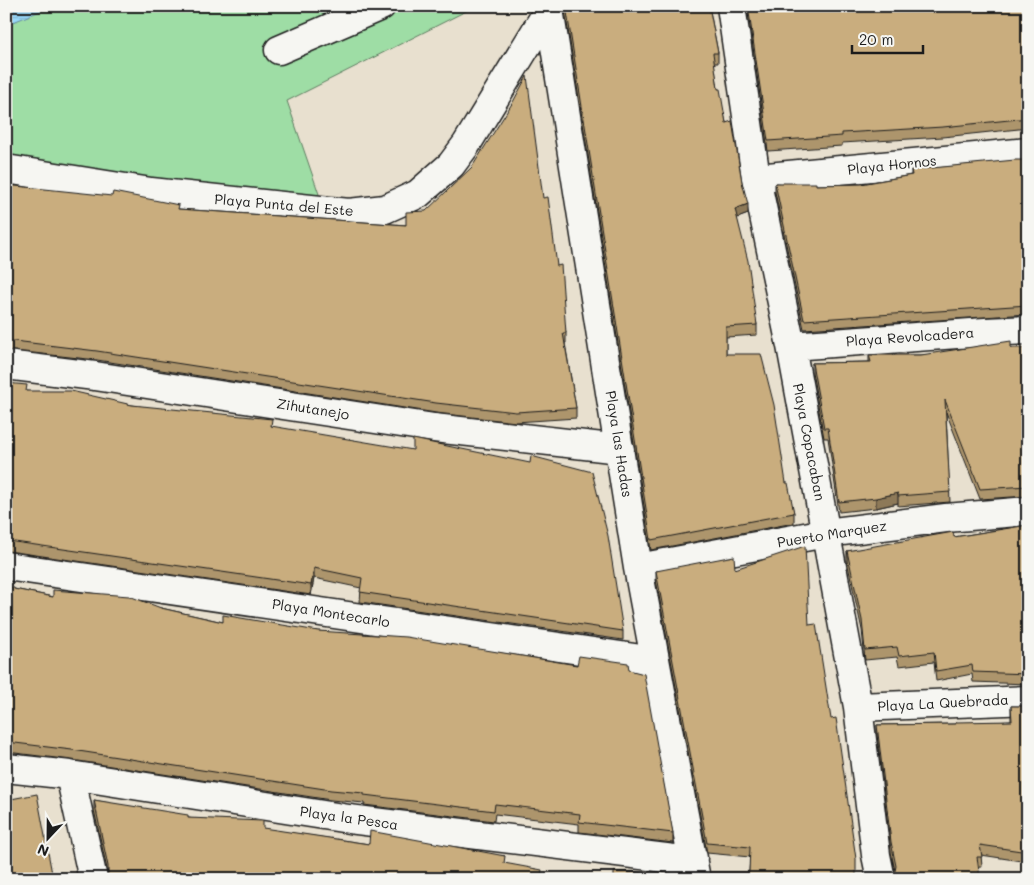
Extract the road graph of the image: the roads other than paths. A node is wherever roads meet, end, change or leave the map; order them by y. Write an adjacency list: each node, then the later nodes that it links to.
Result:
1 (375, 6): 2 (street)
2 (381, 6)
3 (731, 6): 7 (street, Playa Copacaban)
4 (550, 7): 6 (street, Playa Punta del Este); 11 (street, Playa las Hadas)
5 (1028, 152): 7 (street, Playa Hornos)
6 (6, 169)
7 (756, 178): 9 (street, Playa Copacaban)
8 (1028, 330): 9 (street, Playa Revolcadera)
9 (791, 346): 13 (street, Playa Copacaban)
10 (6, 366): 11 (street, Zihutanejo)
11 (620, 449): 15 (street, Playa las Hadas)
12 (1028, 511): 13 (street, Puerto Marquez)
13 (826, 533): 15 (street, Puerto Marquez); 18 (street, Playa Copacaban)
14 (6, 566): 16 (street, Playa Montecarlo)
15 (638, 568): 16 (street, Playa las Hadas)
16 (655, 661): 21 (street, Playa las Hadas)
17 (1028, 700): 18 (street, Playa La Quebrada)
18 (858, 708): 23 (street, Playa Copacaban)
19 (6, 768): 20 (street, Playa la Pesca)
20 (70, 775): 21 (street, Playa la Pesca); 22 (street)
21 (694, 868)
22 (93, 879)
23 (881, 879)

